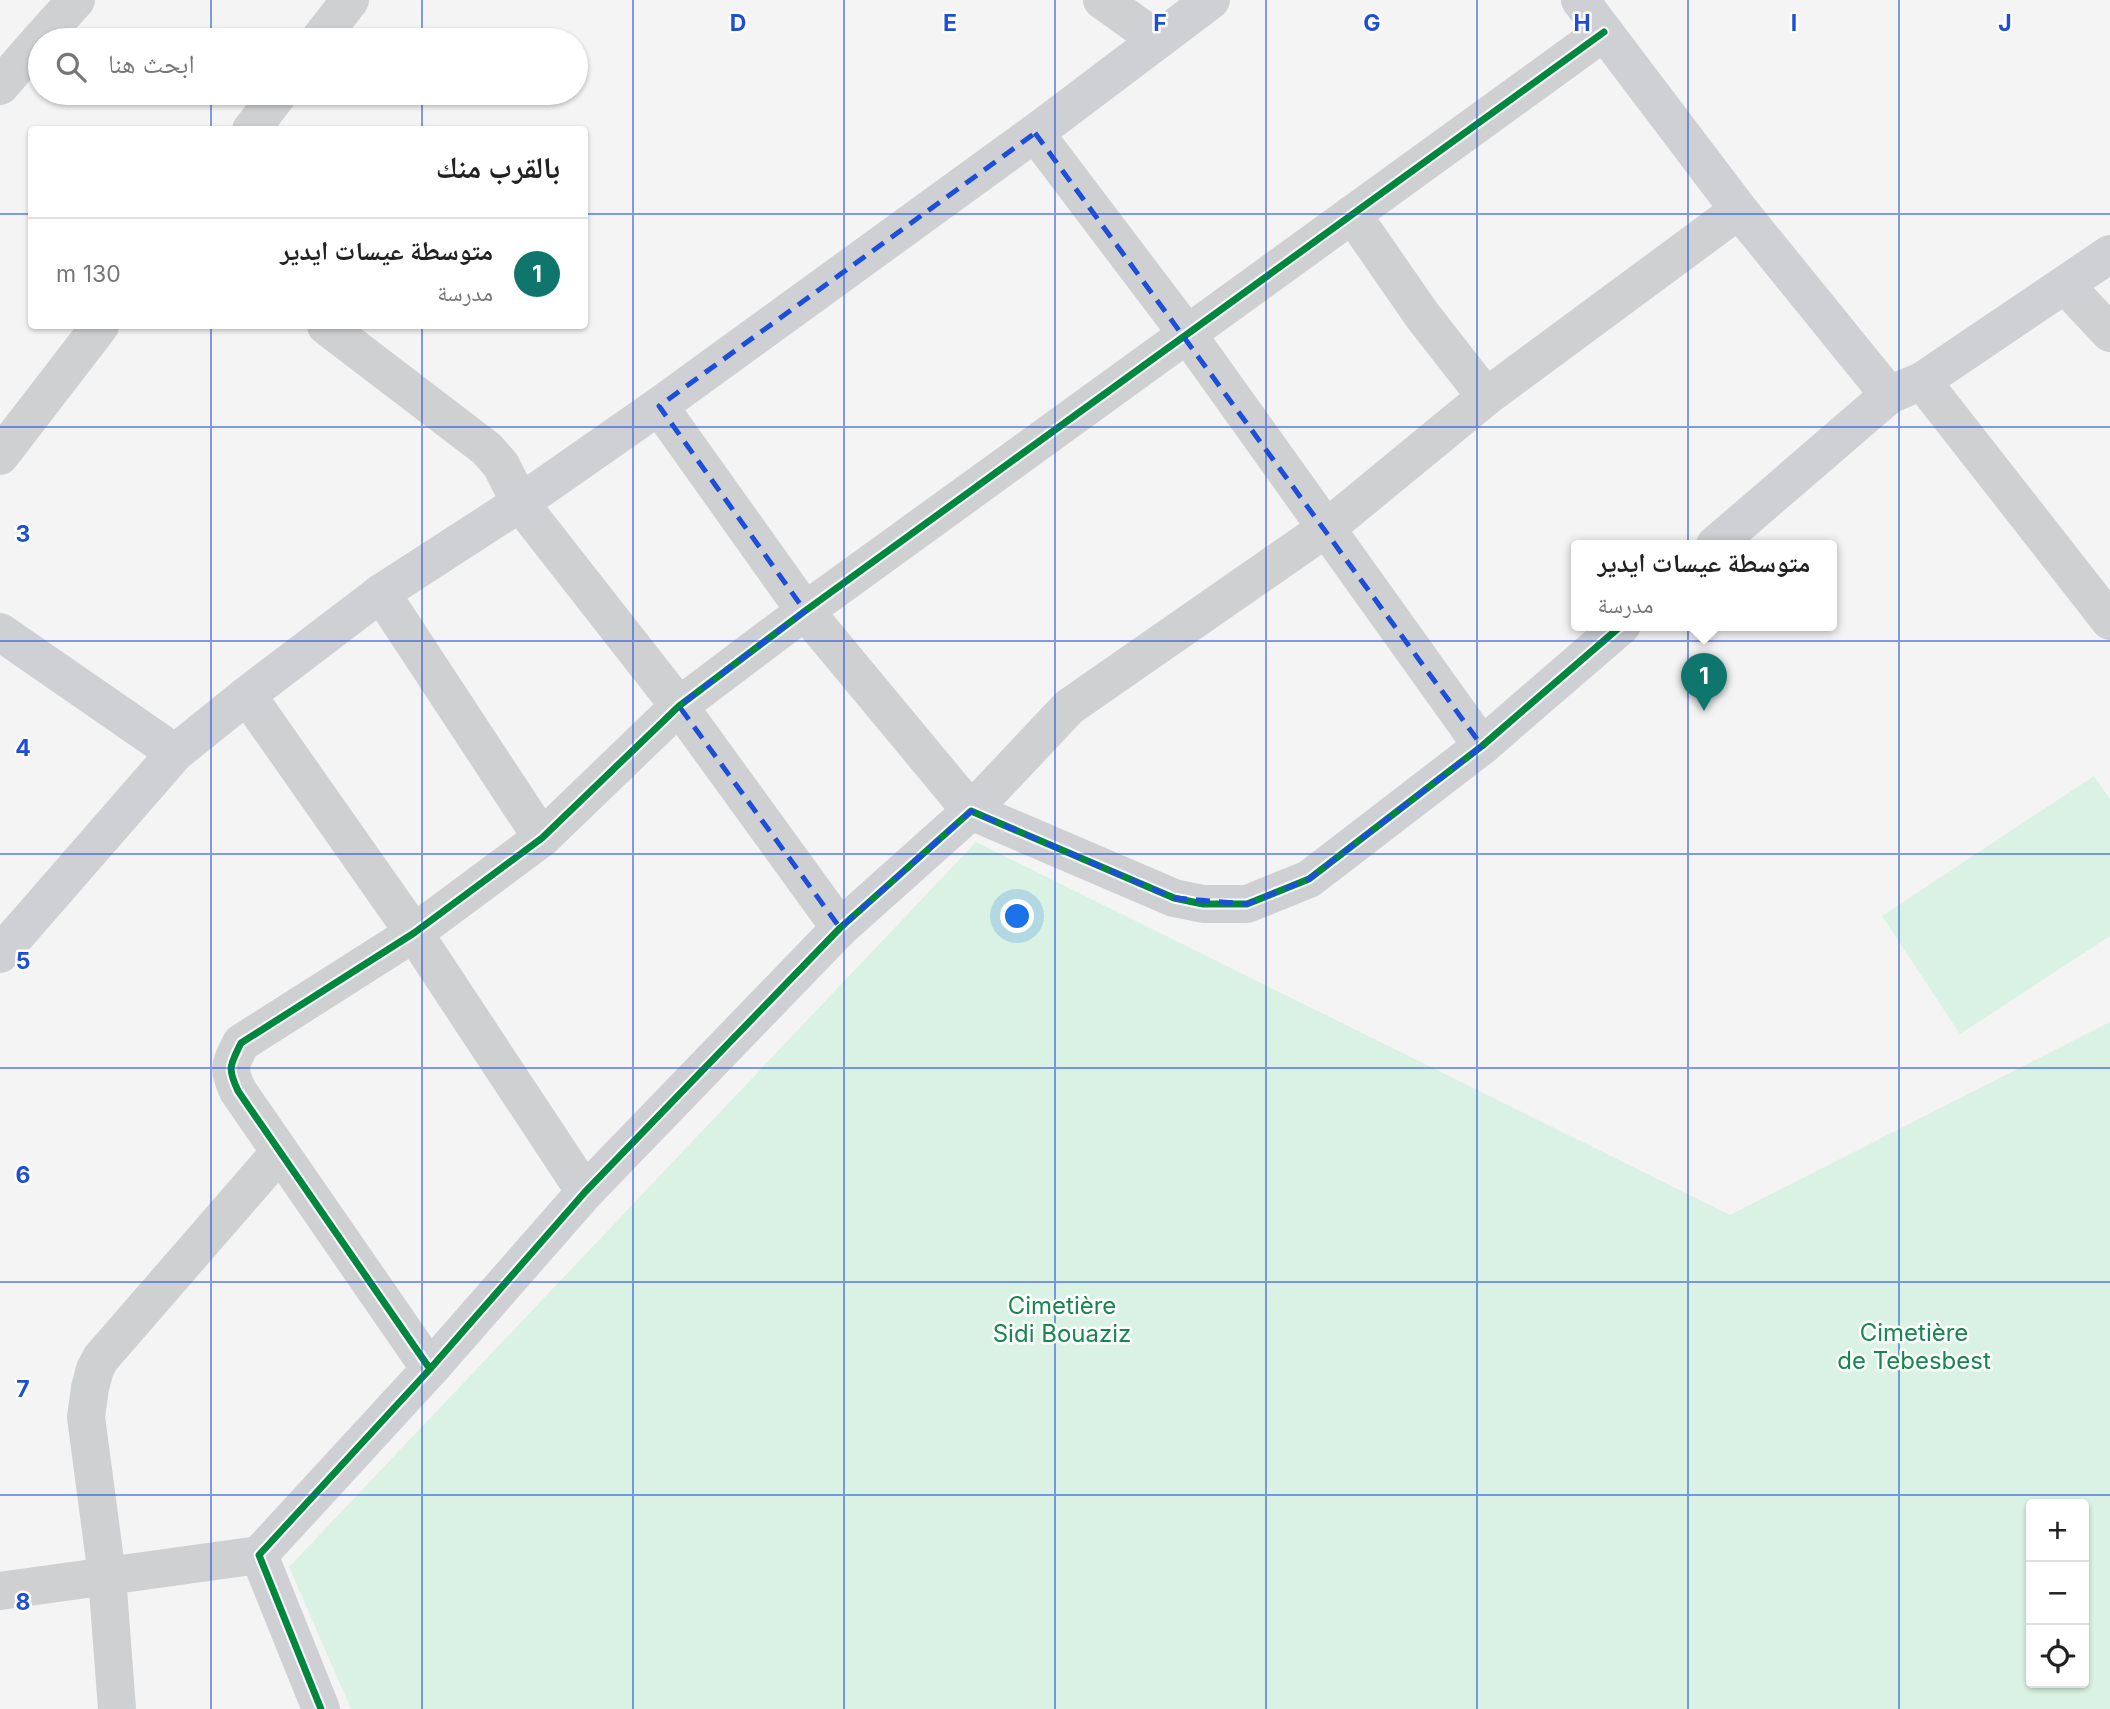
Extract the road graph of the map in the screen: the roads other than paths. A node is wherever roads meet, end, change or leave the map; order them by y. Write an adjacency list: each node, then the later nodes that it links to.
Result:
1 (76, 0): 6 (street)
2 (350, 0): 7 (street)
3 (1101, 0): 9 (street)
4 (1211, 0): 9 (street)
5 (1580, 0): 8 (street)
6 (51, 28)
7 (328, 28)
8 (1604, 32): 15 (street); 16 (street)
9 (1158, 40): 14 (street)
10 (28, 54): 11 (street)
11 (0, 86)
12 (270, 105): 13 (street)
13 (254, 126)
14 (1035, 133): 22 (street); 25 (street)
15 (1739, 210): 23 (street); 24 (street)
16 (1352, 215): 22 (street); 24 (street)
17 (2110, 254): 18 (street)
18 (2065, 285): 21 (street); 23 (street)
19 (98, 329): 26 (street)
20 (330, 329): 27 (street)
21 (2110, 333)
22 (1188, 335): 28 (street); 31 (street)
23 (1906, 388): 29 (street); 32 (street)
24 (1486, 397): 28 (street)
25 (659, 406): 27 (street); 31 (street)
26 (0, 456)
27 (520, 503): 30 (street); 36 (street)
28 (1328, 527): 37 (street); 39 (street)
29 (1721, 540)
30 (381, 593): 35 (street); 40 (street)
31 (805, 611): 36 (street); 39 (street)
32 (2110, 621)
33 (1615, 631): 37 (street)
34 (0, 632): 38 (street)
35 (247, 695): 38 (street); 42 (street)
36 (679, 706): 40 (street); 41 (street)
37 (1482, 746): 39 (street)
38 (175, 753): 43 (street)
39 (971, 811): 41 (street)
40 (542, 838): 42 (street)
41 (840, 928): 45 (street)
42 (414, 933): 44 (street); 45 (street)
43 (0, 954)
44 (279, 1153): 46 (street); 48 (street)
45 (585, 1192): 46 (street)
46 (430, 1369): 47 (street)
47 (259, 1555): 48 (street); 51 (street)
48 (107, 1576): 49 (street); 50 (street)
49 (0, 1591)
50 (117, 1709)
51 (321, 1709)

